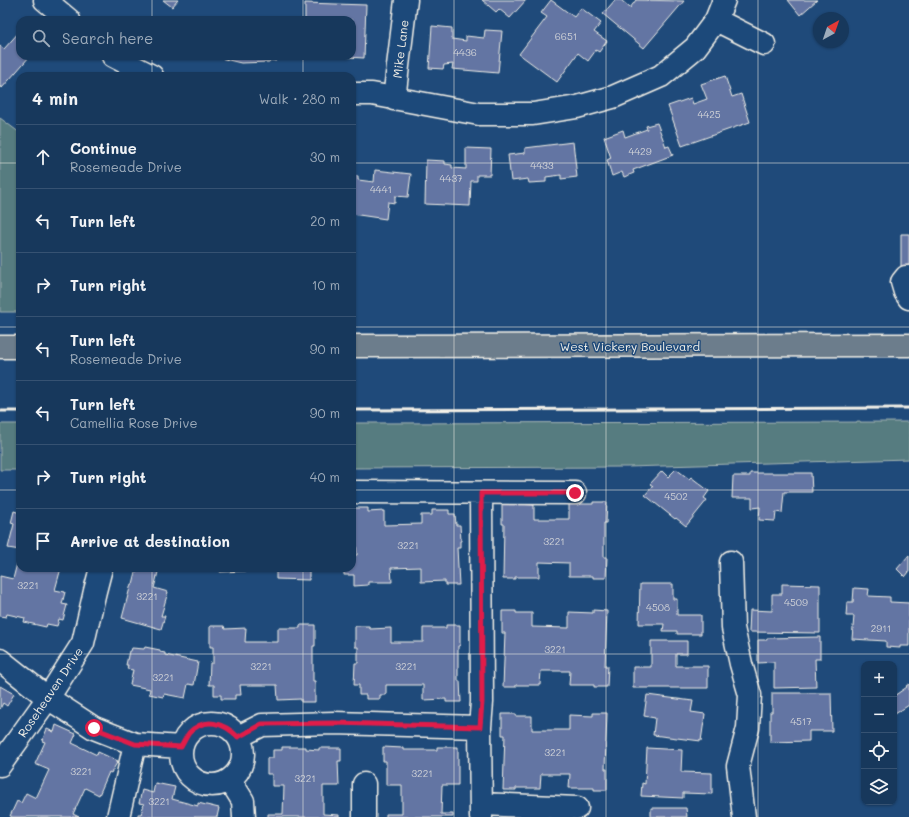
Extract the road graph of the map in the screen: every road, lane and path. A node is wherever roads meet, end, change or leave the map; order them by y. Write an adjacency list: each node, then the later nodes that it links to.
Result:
1 (45, 0): 4 (street)
2 (406, 0): 10 (street, Mike Lane)
3 (724, 0): 5 (street)
4 (64, 16)
5 (716, 20): 6 (street); 10 (street)
6 (764, 44)
7 (121, 60): 8 (street)
8 (144, 72)
9 (356, 94): 10 (street)
10 (394, 98)
11 (909, 277): 12 (street)
12 (909, 298)
13 (909, 345): 15 (main road, West Vickery Boulevard)
14 (16, 346): 16 (main road)
15 (356, 346)
16 (0, 347)
17 (356, 492): 18 (street)
18 (481, 493): 19 (street); 24 (street)
19 (575, 493)
20 (731, 562): 36 (street)
21 (101, 572): 23 (street, Roseheaven Drive)
22 (0, 660): 23 (street)
23 (48, 698): 26 (street); 28 (street, Roseheaven Drive)
24 (480, 727): 25 (street); 32 (street)
25 (238, 737): 27 (street); 29 (street)
26 (135, 744): 27 (street); 33 (street)
27 (181, 747): 29 (street)
28 (0, 764)
29 (230, 780): 34 (street)
30 (364, 784): 35 (street)
31 (577, 808): 32 (street)
32 (482, 810)
33 (118, 817)
34 (244, 817)
35 (364, 817)
36 (744, 817)

